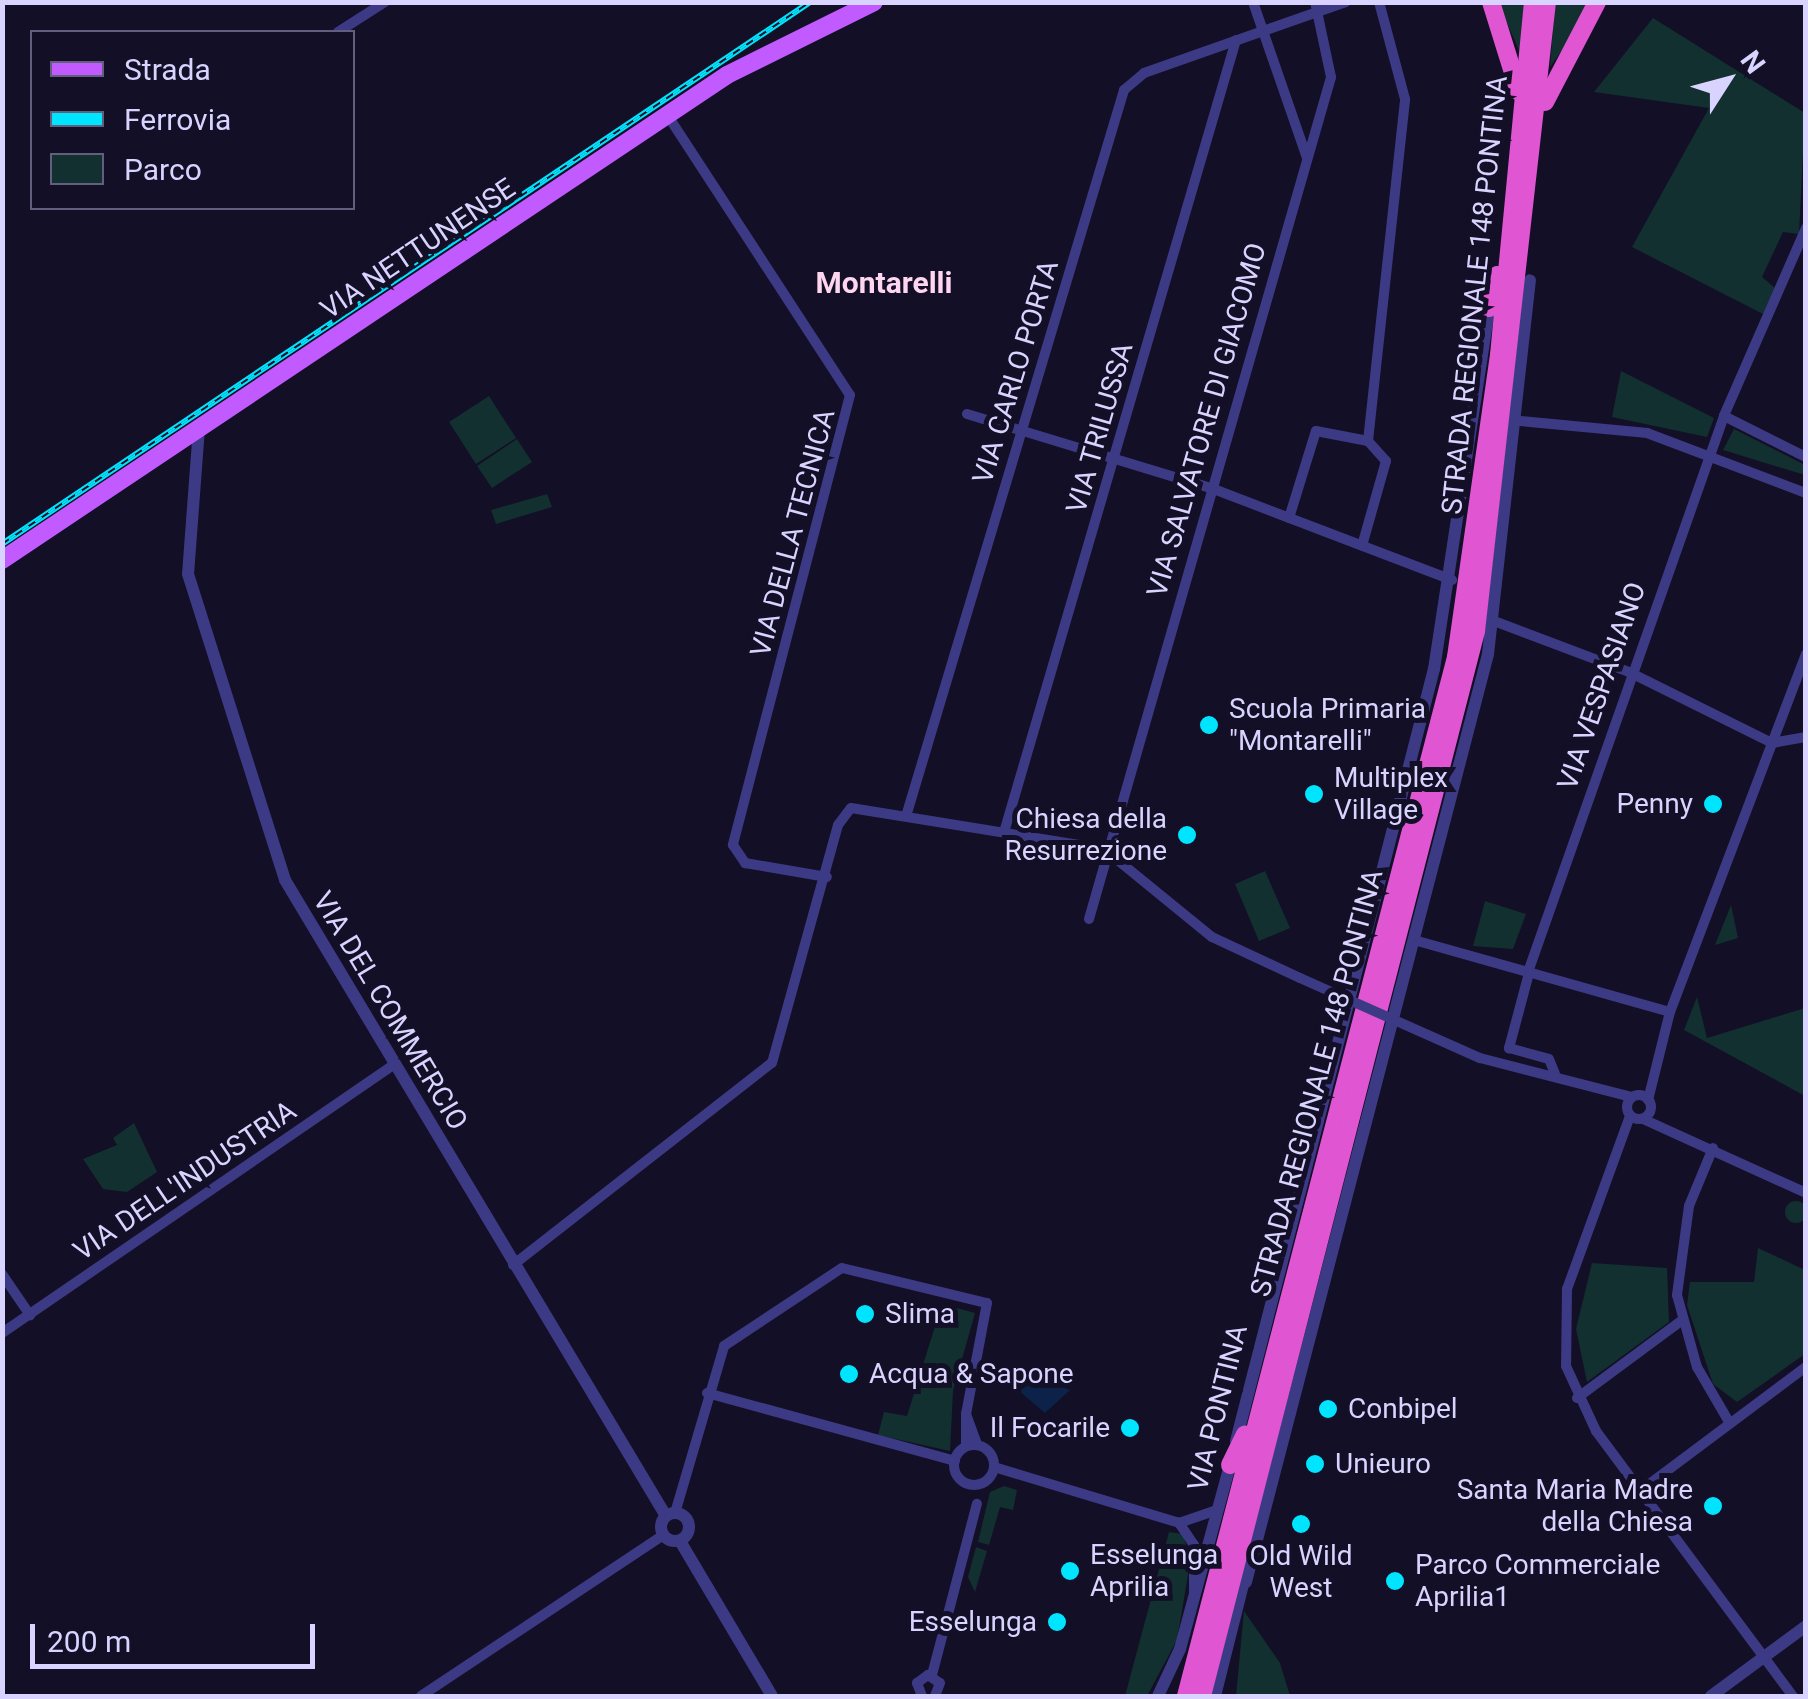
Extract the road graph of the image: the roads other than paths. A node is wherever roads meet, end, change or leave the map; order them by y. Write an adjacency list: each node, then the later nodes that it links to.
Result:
1 (385, 2): 11 (street)
2 (874, 2): 14 (main road, VIA NETTUNENSE)
3 (1254, 2): 12 (street)
4 (1346, 2): 10 (street, VIA CARLO PORTA)
5 (1379, 2): 26 (street)
6 (1491, 2): 15 (highway)
7 (1533, 2): 15 (highway, STRADA REGIONALE 148 PONTINA)
8 (1547, 2): 15 (highway, STRADA REGIONALE 148 PONTINA)
9 (1597, 2): 15 (highway)
10 (1317, 7): 12 (street, VIA CARLO PORTA); 16 (street, VIA SALVATORE DI GIACOMO)
11 (341, 30)
12 (1263, 31): 13 (street, VIA CARLO PORTA); 16 (street)
13 (1236, 40): 25 (street, VIA CARLO PORTA); 29 (street, VIA TRILUSSA)
14 (668, 116): 24 (main road, VIA NETTUNENSE); 44 (street, VIA DELLA TECNICA)
15 (1530, 128): 18 (highway, STRADA REGIONALE 148 PONTINA)
16 (1307, 158): 30 (street, VIA SALVATORE DI GIACOMO)
17 (1806, 228): 22 (street, VIA VESPASIANO)
18 (1517, 235): 19 (highway); 20 (highway); 67 (highway, STRADA REGIONALE 148 PONTINA); 79 (highway, STRADA REGIONALE 148 PONTINA)
19 (1530, 280): 23 (street)
20 (1489, 308): 35 (street, VIA PONTINA)
21 (968, 414): 25 (street)
22 (1724, 416): 27 (street, VIA VESPASIANO); 28 (street)
23 (1520, 421): 27 (street); 36 (street)
24 (199, 428): 34 (main road, VIA NETTUNENSE); 49 (street, VIA DEL COMMERCIO)
25 (1023, 431): 29 (street); 41 (street, VIA CARLO PORTA)
26 (1368, 440): 32 (street); 33 (street)
27 (1708, 456): 31 (street); 38 (street, VIA VESPASIANO)
28 (1806, 458)
29 (1115, 459): 30 (street); 42 (street, VIA TRILUSSA)
30 (1211, 488): 32 (street); 43 (street, VIA SALVATORE DI GIACOMO)
31 (1806, 493)
32 (1288, 518): 33 (street)
33 (1362, 546): 35 (street)
34 (2, 560)
35 (1452, 580): 71 (street, VIA PONTINA)
36 (1494, 621): 38 (street); 46 (street)
37 (1806, 654): 40 (street)
38 (1629, 672): 40 (street); 47 (street, VIA VESPASIANO)
39 (1806, 737): 40 (street)
40 (1772, 742): 48 (street)
41 (907, 814): 42 (street); 44 (street)
42 (1005, 829): 43 (street)
43 (1104, 849): 45 (street, VIA SALVATORE DI GIACOMO); 51 (street, bridge)
44 (826, 878): 59 (street)
45 (1090, 920)
46 (1414, 940): 47 (street); 83 (street)
47 (1529, 972): 48 (street); 51 (street, VIA VESPASIANO)
48 (1670, 1012): 50 (street)
49 (393, 1066): 59 (street, VIA DEL COMMERCIO); 61 (street, VIA DELL'INDUSTRIA)
50 (1650, 1073): 53 (street); 54 (street)
51 (1555, 1074): 52 (street)
52 (1595, 1085): 53 (street); 55 (street)
53 (1633, 1097): 54 (street); 55 (street)
54 (1650, 1103): 55 (street); 56 (street)
55 (1635, 1116): 56 (street); 66 (street)
56 (1664, 1121): 57 (street)
57 (1713, 1148): 58 (street); 62 (street)
58 (1806, 1193)
59 (513, 1266): 78 (street, VIA DEL COMMERCIO)
60 (2, 1274): 61 (street)
61 (30, 1315): 63 (street, VIA DELL'INDUSTRIA)
62 (1681, 1320): 66 (street); 68 (street)
63 (2, 1334)
64 (1806, 1367): 68 (street)
65 (707, 1393): 69 (street); 70 (street); 78 (street)
66 (1577, 1398): 75 (street)
67 (1261, 1402): 71 (highway); 93 (highway, STRADA REGIONALE 148 PONTINA)
68 (1730, 1422): 75 (street)
69 (971, 1446): 70 (street); 72 (street)
70 (954, 1461): 74 (street)
71 (1230, 1465): 77 (street, VIA PONTINA)
72 (994, 1468): 73 (street); 80 (street)
73 (983, 1483): 74 (street); 76 (street)
74 (970, 1484): 76 (street)
75 (1640, 1491): 86 (street)
76 (978, 1504): 87 (street)
77 (1218, 1510): 80 (street); 84 (street, VIA PONTINA)
78 (671, 1514): 81 (street); 82 (street)
79 (1247, 1521): 83 (highway); 94 (highway, STRADA REGIONALE 148 PONTINA)
80 (1179, 1523): 84 (street)
81 (662, 1535): 82 (street); 88 (street)
82 (680, 1540): 89 (street)
83 (1246, 1573): 95 (street)
84 (1194, 1594): 92 (street, VIA PONTINA)
85 (1806, 1626): 86 (street)
86 (1764, 1657): 96 (street); 97 (street)
87 (932, 1675): 90 (street); 91 (street)
88 (421, 1696)
89 (772, 1696)
90 (922, 1696)
91 (935, 1696)
92 (1158, 1696)
93 (1186, 1696)
94 (1202, 1696)
95 (1215, 1696)
96 (1711, 1696)
97 (1793, 1696)

